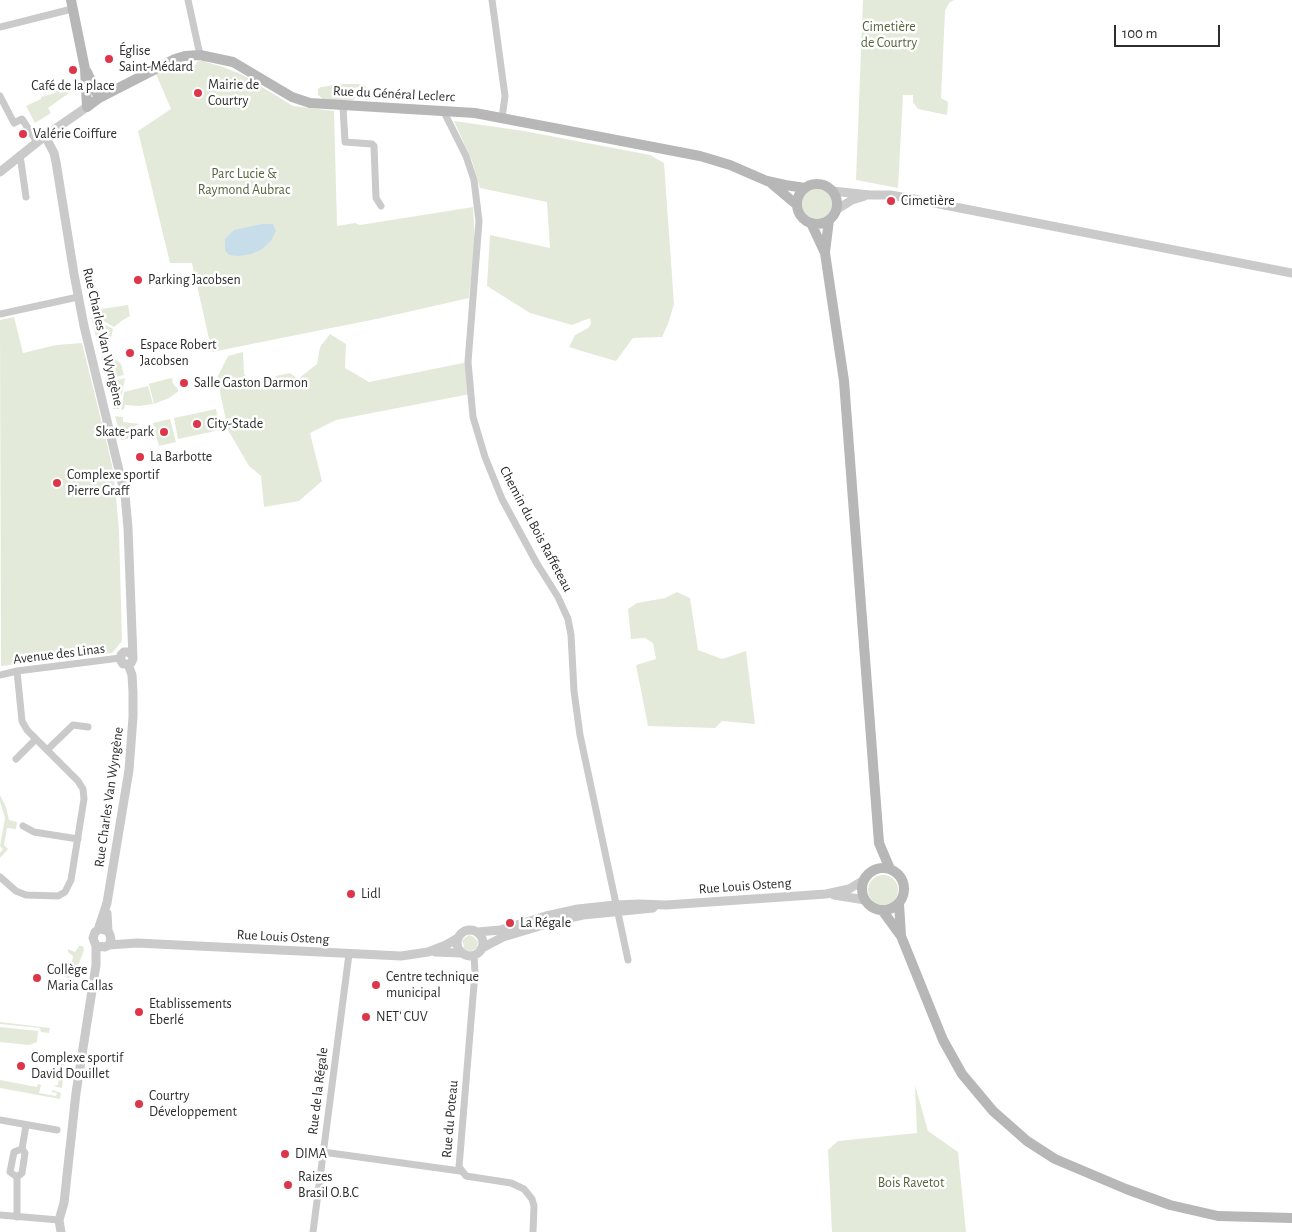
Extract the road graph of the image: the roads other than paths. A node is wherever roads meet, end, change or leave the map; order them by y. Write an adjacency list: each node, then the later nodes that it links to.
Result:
1 (188, 0): 5 (street)
2 (492, 0): 12 (street)
3 (71, 4): 4 (street); 6 (main road)
4 (0, 27)
5 (200, 54): 8 (main road, Rue du Général Leclerc); 10 (main road, Rue du Général Leclerc)
6 (85, 69): 8 (main road); 9 (main road)
7 (0, 96): 14 (street)
8 (100, 98): 9 (main road, Rue du Général Leclerc)
9 (87, 106): 13 (street, Rue du Général Leclerc)
10 (343, 106): 11 (main road, Rue du Général Leclerc); 23 (street)
11 (443, 110): 12 (main road, Rue du Général Leclerc); 49 (street, Chemin du Bois Raffeteau)
12 (502, 118): 17 (main road, Rue du Général Leclerc)
13 (45, 136): 14 (street, Rue du Général Leclerc); 29 (street, Rue Charles Van Wyngène)
14 (37, 142): 15 (street, Rue du Général Leclerc)
15 (20, 155): 16 (street, Rue du Général Leclerc); 21 (street)
16 (0, 172)
17 (767, 180): 18 (main road, Rue du Général Leclerc); 22 (main road, Rue du Général Leclerc)
18 (805, 188): 19 (main road); 22 (main road)
19 (832, 190): 20 (street); 24 (main road)
20 (870, 195): 24 (street); 28 (street)
21 (26, 197)
22 (797, 205): 26 (main road)
23 (381, 206)
24 (836, 210): 25 (main road)
25 (829, 220): 26 (main road); 27 (main road)
26 (811, 222): 27 (main road)
27 (825, 253): 40 (main road)
28 (1292, 273)
29 (78, 297): 30 (street); 31 (street, Rue Charles Van Wyngène)
30 (0, 314)
31 (126, 658): 32 (street, Avenue des Linas); 47 (street, Rue Charles Van Wyngène)
32 (17, 671): 33 (street, Avenue des Linas); 35 (street)
33 (0, 674)
34 (88, 727): 36 (street)
35 (36, 740): 36 (street); 37 (street)
36 (48, 750): 39 (street)
37 (16, 759)
38 (23, 826): 39 (street)
39 (78, 839): 43 (street)
40 (879, 843): 41 (main road); 42 (main road)
41 (890, 869): 42 (main road); 48 (main road)
42 (872, 871): 44 (main road)
43 (0, 877)
44 (864, 880): 45 (street, Rue Louis Osteng); 46 (main road)
45 (826, 894): 46 (street, Rue Louis Osteng); 49 (street, Rue Louis Osteng)
46 (865, 900): 50 (main road)
47 (107, 903): 51 (street, Rue Charles Van Wyngène); 53 (street, Rue Charles Van Wyngène)
48 (899, 904): 50 (main road); 54 (main road)
49 (616, 908): 52 (street, Rue Louis Osteng); 58 (street, Rue Louis Osteng); 63 (street, Chemin du Bois Raffeteau)
50 (882, 910): 54 (main road)
51 (98, 930): 53 (street); 57 (street)
52 (478, 932): 55 (street); 58 (street)
53 (109, 933): 56 (street, Rue Louis Osteng); 57 (street)
54 (901, 936): 73 (main road)
55 (458, 938): 59 (street, Rue Louis Osteng); 60 (street)
56 (137, 943): 57 (street, Rue Louis Osteng); 61 (street, Rue Louis Osteng)
57 (103, 946): 74 (street)
58 (482, 948): 62 (street)
59 (428, 952): 60 (street, Rue Louis Osteng); 61 (street, Rue Louis Osteng)
60 (461, 953): 62 (street)
61 (349, 954): 68 (street, Rue de la Régale)
62 (474, 956): 69 (street, Rue du Poteau)
63 (628, 960)
64 (0, 1120): 65 (street)
65 (26, 1125): 66 (street); 67 (street)
66 (57, 1130)
67 (22, 1149): 70 (street); 70 (street)
68 (323, 1152): 69 (street); 76 (street, Rue de la Régale)
69 (460, 1171): 77 (street, Rue du Poteau)
70 (17, 1177): 72 (street)
71 (0, 1215): 72 (street)
72 (17, 1217): 74 (street)
73 (1292, 1218)
74 (59, 1220): 75 (street)
75 (62, 1232)
76 (313, 1232)
77 (533, 1232)

